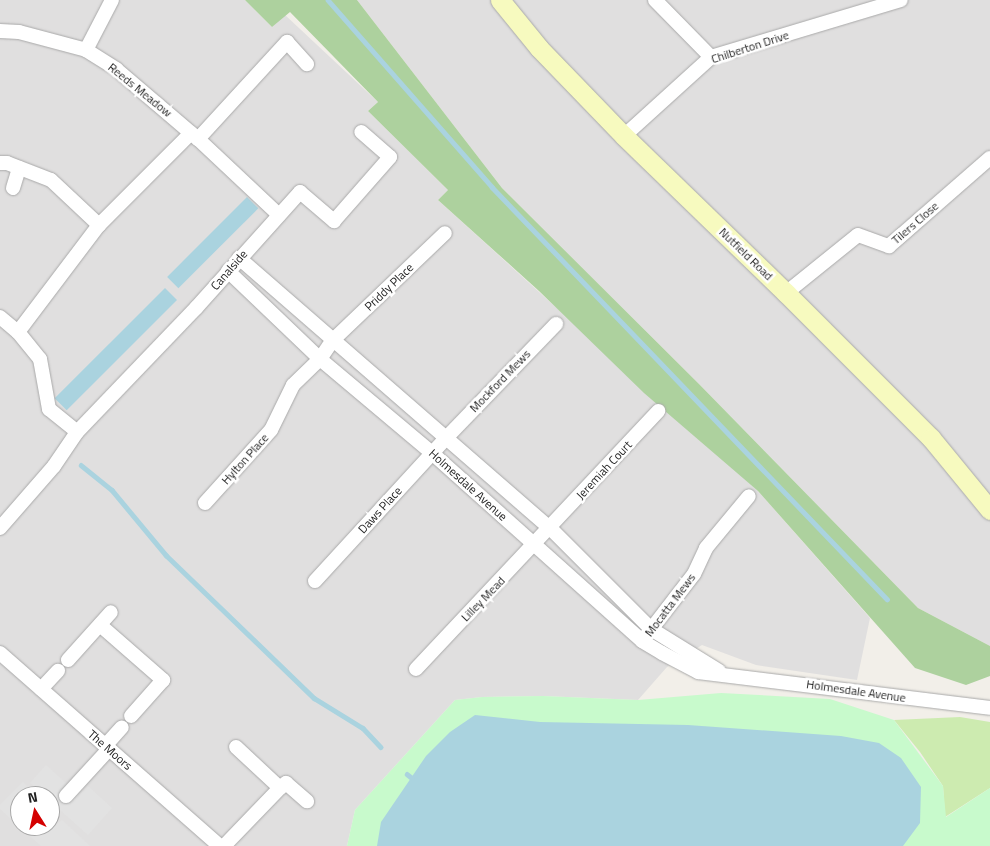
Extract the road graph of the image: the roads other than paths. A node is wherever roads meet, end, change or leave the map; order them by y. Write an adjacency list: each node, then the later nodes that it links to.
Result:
1 (112, 0): 6 (street)
2 (500, 0): 11 (street, Nutfield Road)
3 (655, 0): 7 (street)
4 (901, 0): 7 (street, Chilberton Drive)
5 (0, 30): 6 (street, Reeds Meadow)
6 (86, 50): 10 (street, Reeds Meadow)
7 (711, 57): 11 (street, Chilberton Drive)
8 (306, 64): 10 (street)
9 (361, 132): 15 (street, Canalside)
10 (195, 136): 15 (street); 16 (street)
11 (624, 136): 20 (street, Nutfield Road)
12 (990, 158): 20 (street, Tilers Close)
13 (9, 165): 14 (street); 16 (street)
14 (13, 188)
15 (279, 215): 18 (street, Canalside)
16 (99, 225): 23 (street)
17 (445, 233): 24 (street, Priddy Place)
18 (239, 258): 19 (street, Canalside); 24 (street, Holmesdale Avenue)
19 (228, 271): 25 (street, Holmesdale Avenue); 27 (street, Canalside)
20 (786, 293): 32 (street, Nutfield Road)
21 (0, 317): 23 (street)
22 (556, 324): 28 (street, Mockford Mews)
23 (18, 332): 27 (street)
24 (332, 341): 25 (street, Hylton Place); 28 (street, Holmesdale Avenue)
25 (320, 359): 29 (street, Holmesdale Avenue); 31 (street, Hylton Place)
26 (658, 411): 34 (street, Jeremiah Court)
27 (77, 432): 33 (street, Canalside)
28 (445, 439): 29 (street, Daws Place); 34 (street, Holmesdale Avenue)
29 (432, 453): 35 (street, Holmesdale Avenue); 36 (street, Daws Place)
30 (749, 496): 39 (street, Mocatta Mews)
31 (205, 502)
32 (990, 510)
33 (0, 528)
34 (550, 528): 35 (street, Lilley Mead); 39 (street, Holmesdale Avenue)
35 (535, 544): 40 (street, Holmesdale Avenue); 42 (street, Lilley Mead)
36 (315, 581)
37 (111, 612): 38 (street)
38 (100, 625): 44 (street); 46 (street)
39 (651, 629): 40 (street, Mocatta Mews); 43 (street, Holmesdale Avenue)
40 (642, 641): 43 (street, Holmesdale Avenue)
41 (0, 653): 44 (street, The Moors)
42 (416, 669)
43 (723, 673): 45 (street, Holmesdale Avenue)
44 (41, 690): 46 (street, The Moors)
45 (990, 708)
46 (107, 747): 49 (street); 51 (street, The Moors)
47 (236, 747): 48 (street)
48 (280, 788): 50 (street); 52 (street)
49 (66, 796)
50 (307, 801)
51 (220, 846)
52 (224, 846)

